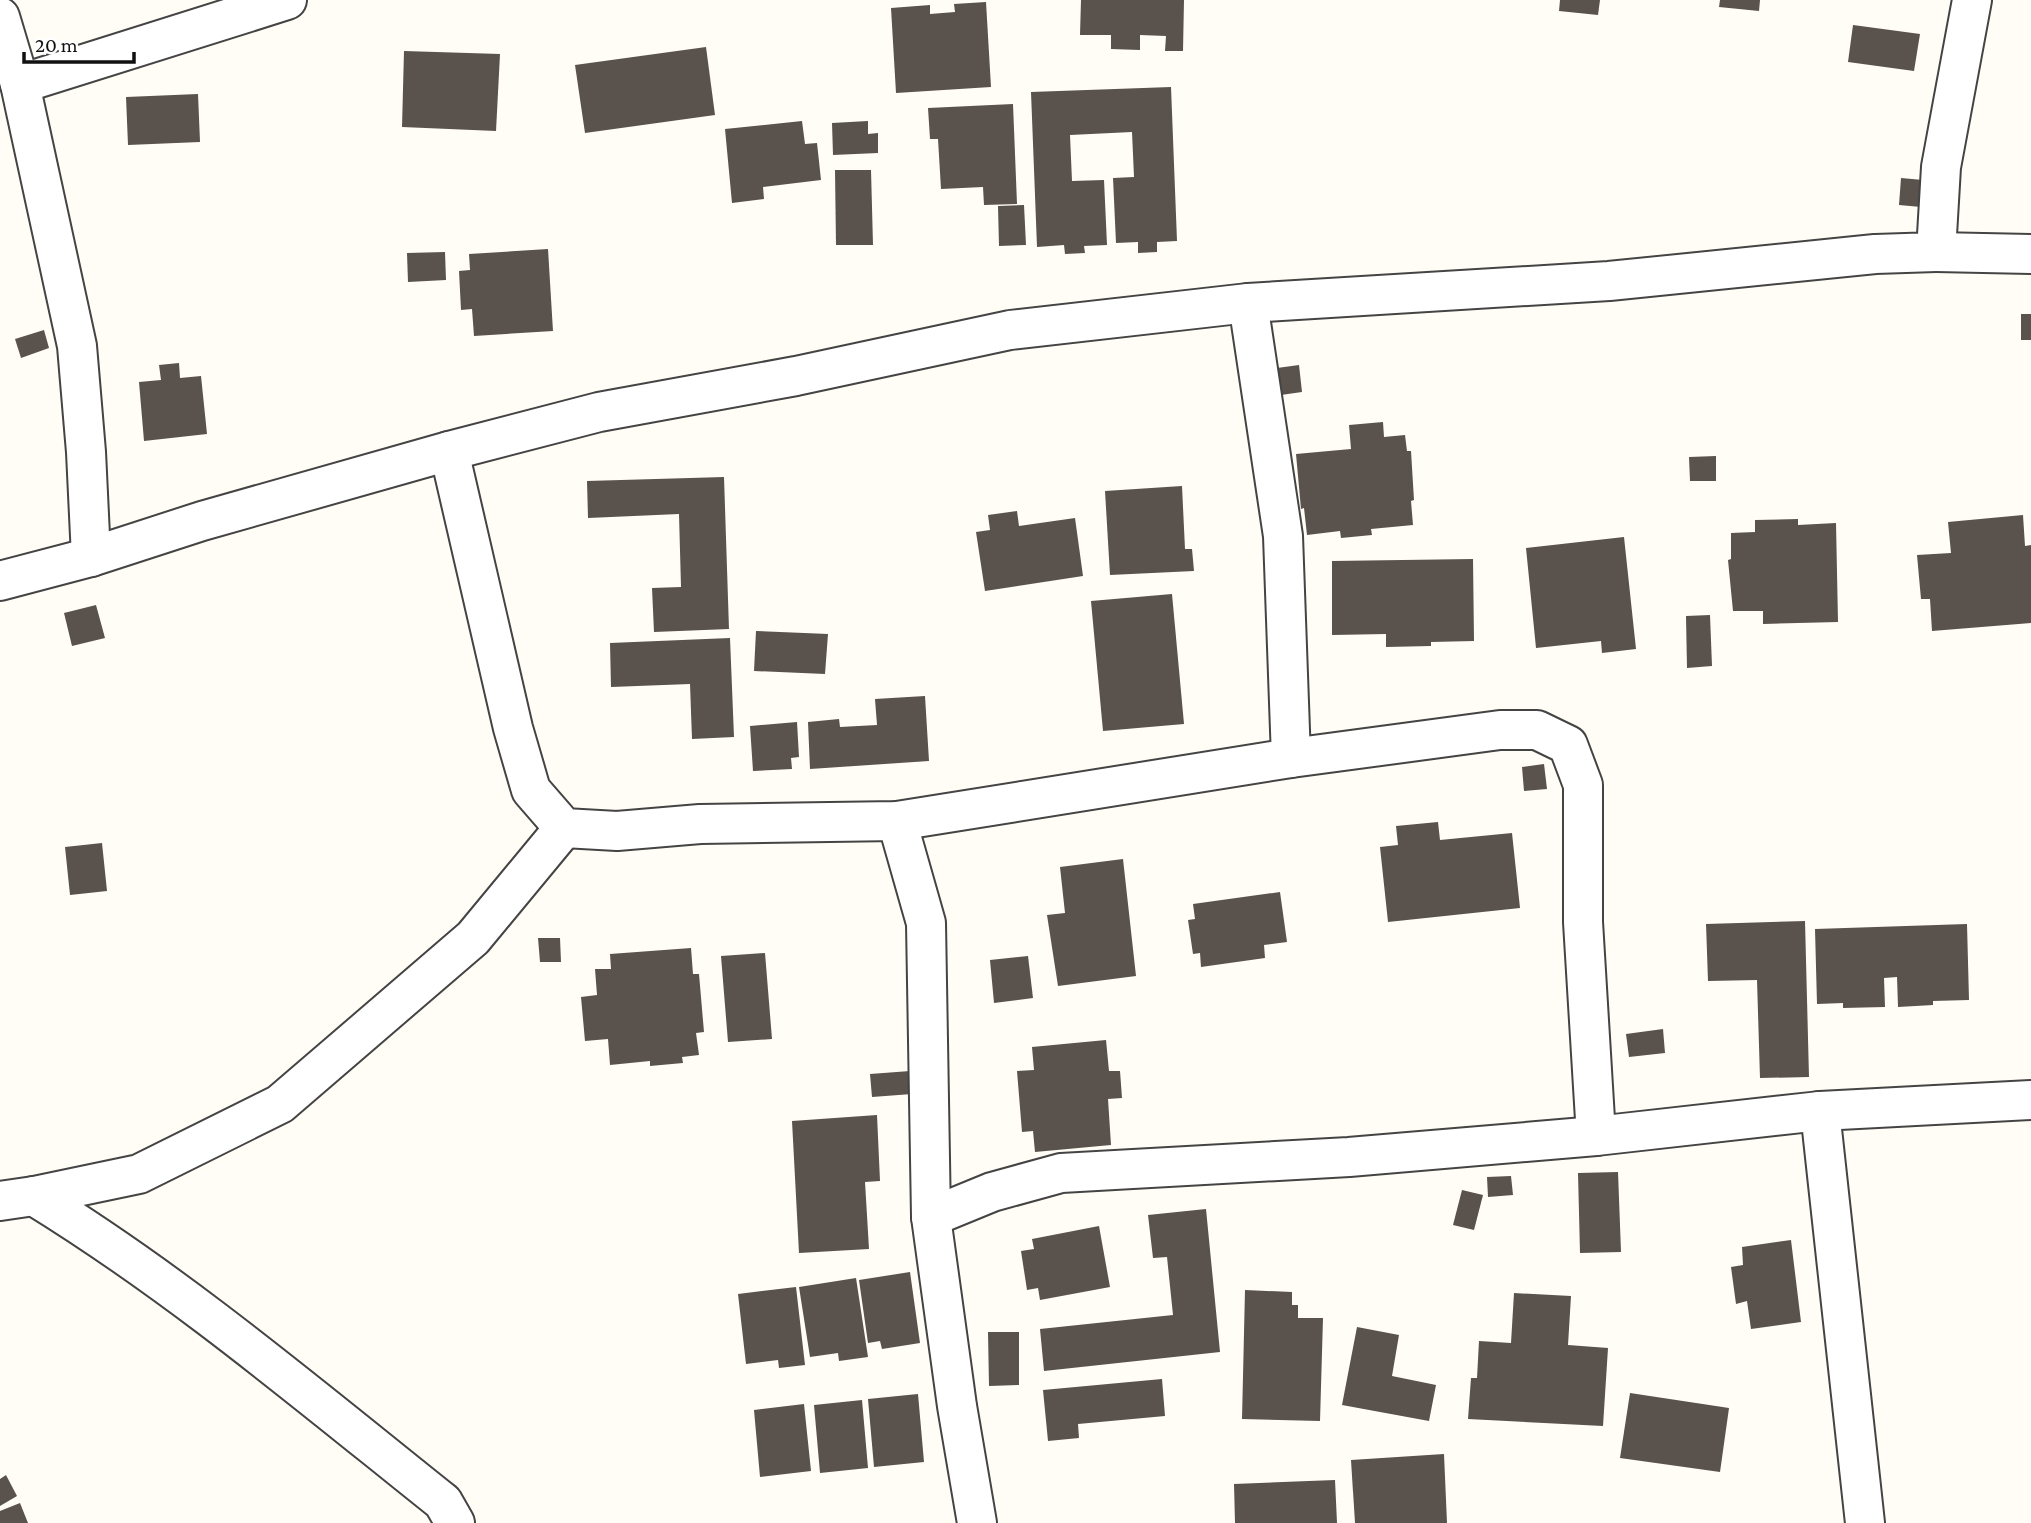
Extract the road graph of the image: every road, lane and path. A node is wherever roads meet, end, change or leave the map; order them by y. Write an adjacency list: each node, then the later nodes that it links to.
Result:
1 (287, 0): 4 (street)
2 (1972, 0): 5 (street)
3 (0, 17): 4 (street)
4 (20, 84): 9 (street)
5 (1936, 253): 6 (street); 7 (street)
6 (2031, 254)
7 (1248, 303): 8 (street); 11 (street)
8 (449, 451): 9 (street); 13 (street)
9 (91, 557): 10 (street)
10 (0, 581)
11 (1291, 758): 12 (street); 16 (street)
12 (897, 821): 13 (street); 18 (street)
13 (564, 828): 17 (street)
14 (2031, 1100): 15 (street)
15 (1820, 1111): 16 (street); 21 (street)
16 (1597, 1136): 18 (street)
17 (17, 1199): 19 (street)
18 (931, 1217): 20 (street)
19 (455, 1523)
20 (977, 1523)
21 (1865, 1523)

